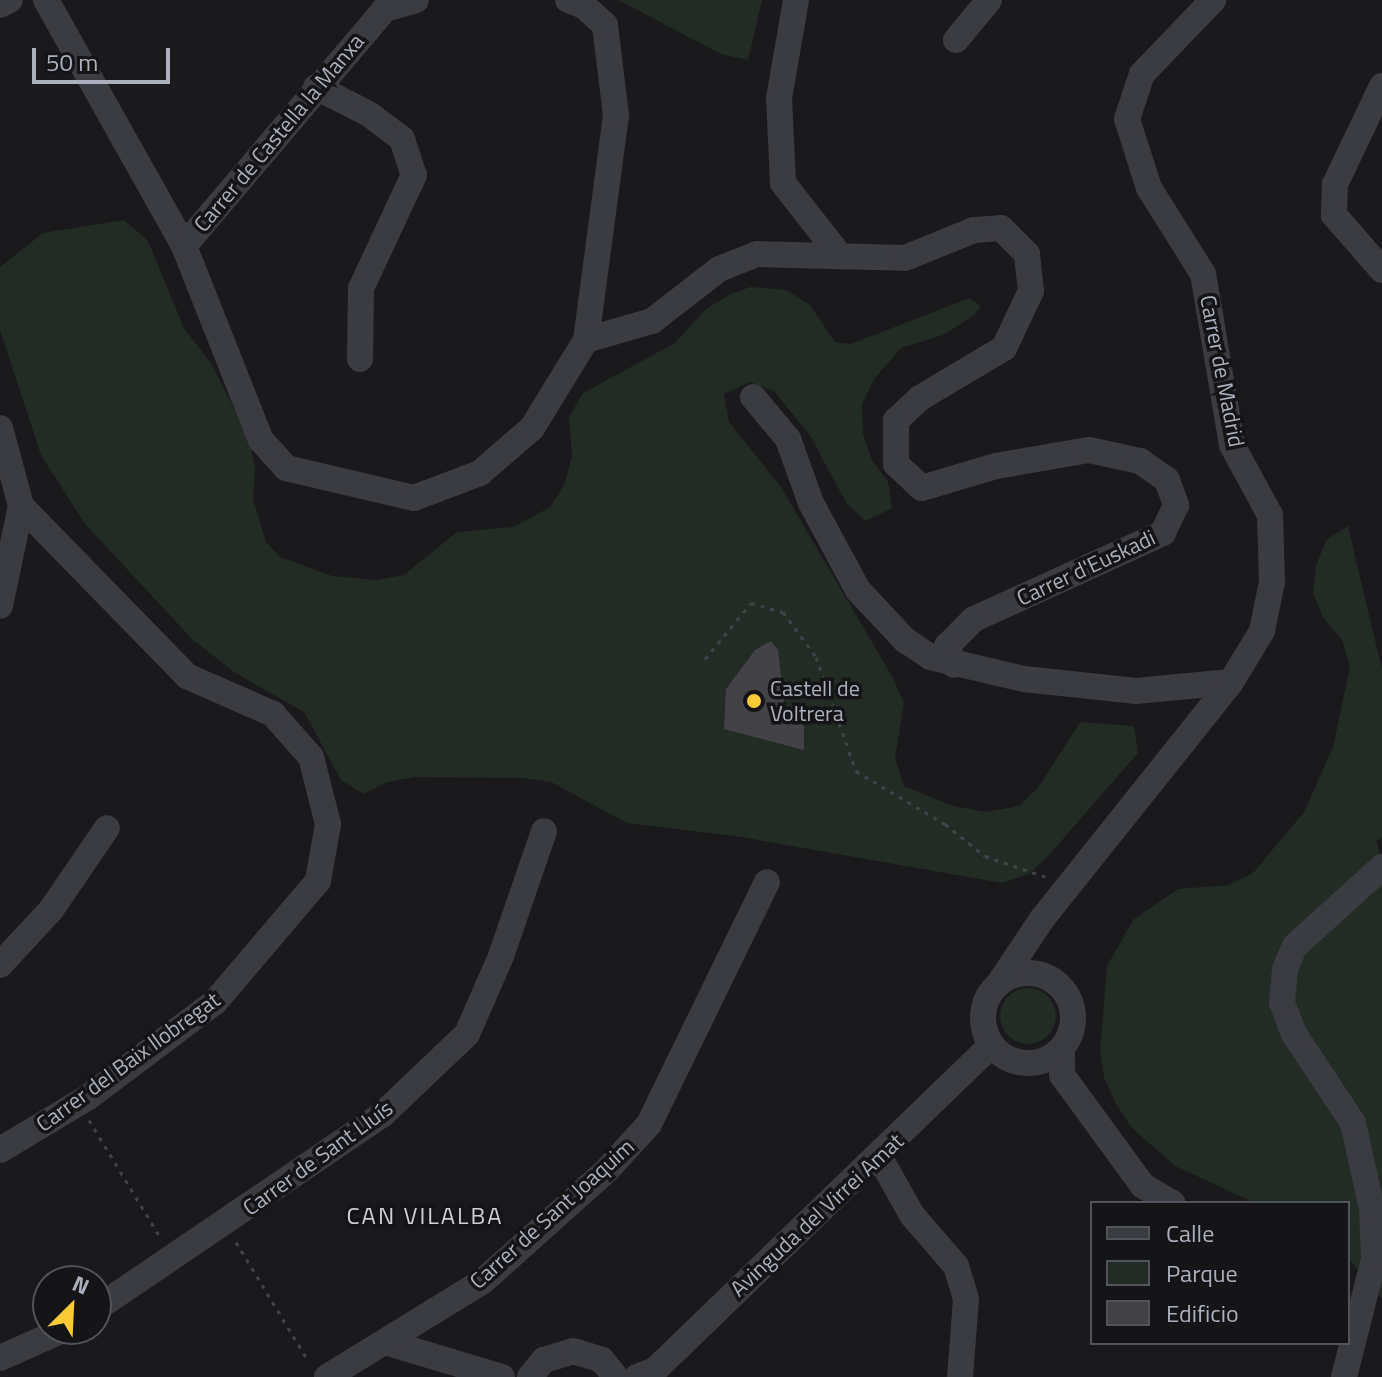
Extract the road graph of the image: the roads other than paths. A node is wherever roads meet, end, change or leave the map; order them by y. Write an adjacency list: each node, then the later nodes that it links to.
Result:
1 (10, 0): 8 (street)
2 (46, 0): 12 (street, Carrer de Castella la Manxa)
3 (416, 0): 11 (street, Carrer de Castella la Manxa)
4 (568, 0): 15 (street, Carrer de Castella la Manxa)
5 (796, 0): 13 (street)
6 (989, 0): 9 (street)
7 (1213, 0): 22 (street, Carrer de Madrid)
8 (0, 5)
9 (956, 40)
10 (1382, 86): 14 (street)
11 (316, 87): 12 (street, Carrer de Castella la Manxa); 16 (street)
12 (184, 246): 15 (street, Carrer de Castella la Manxa)
13 (840, 256): 15 (street, Carrer d'Euskadi); 21 (street, Carrer d'Euskadi)
14 (1382, 270)
15 (586, 340)
16 (360, 359)
17 (753, 397): 21 (street)
18 (0, 428): 19 (street)
19 (21, 506): 20 (street); 31 (street, Carrer del Baix llobregat)
20 (0, 606)
21 (954, 665): 22 (street)
22 (1231, 682): 28 (street, Carrer de Madrid)
23 (107, 828): 27 (street)
24 (544, 831): 34 (street, Carrer de Sant Lluís)
25 (1380, 870): 35 (street)
26 (767, 882): 37 (street, Carrer de Sant Joaquim)
27 (0, 965)
28 (1000, 982): 29 (street); 30 (street)
29 (991, 1045): 30 (street); 32 (street, Avinguda del Virrei Amat)
30 (1062, 1048): 33 (street)
31 (0, 1150)
32 (880, 1158): 45 (street, Avinguda del Virrei Amat); 46 (street)
33 (1169, 1201)
34 (112, 1299)
35 (1356, 1299): 36 (street)
36 (1350, 1338)
37 (385, 1342): 41 (street, Carrer de Sant Joaquim); 42 (street)
38 (32, 1344): 40 (street)
39 (1349, 1345): 47 (street)
40 (0, 1358)
41 (319, 1370)
42 (502, 1377)
43 (530, 1377): 44 (street)
44 (616, 1377)
45 (637, 1377)
46 (960, 1377)
47 (1344, 1377)

